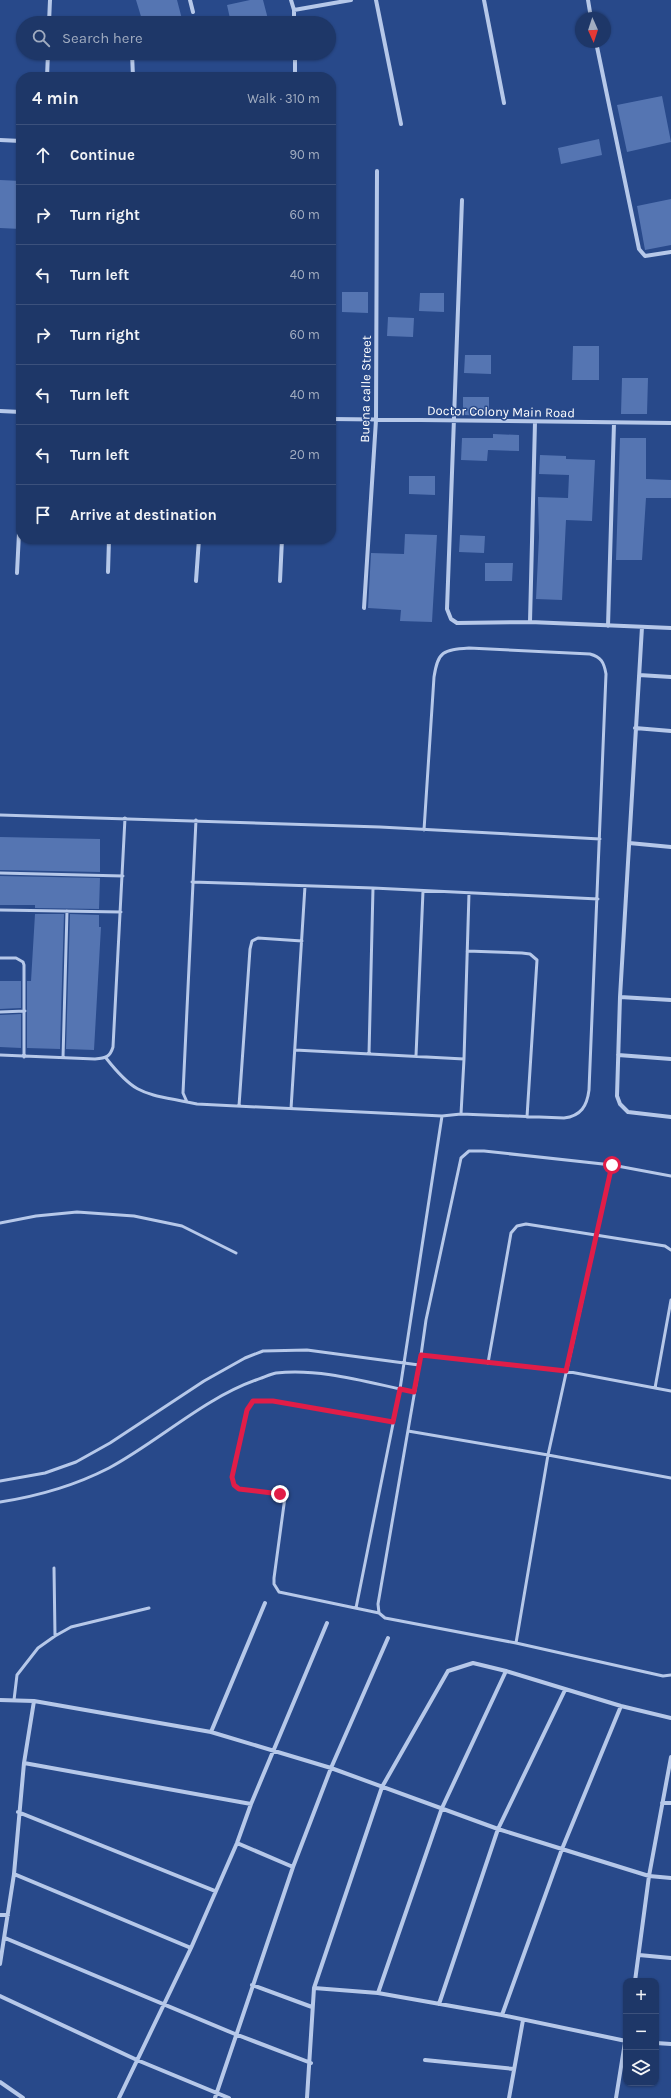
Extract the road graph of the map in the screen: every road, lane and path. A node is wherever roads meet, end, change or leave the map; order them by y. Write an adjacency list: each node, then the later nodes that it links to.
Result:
1 (50, 0): 11 (street)
2 (190, 0): 9 (street)
3 (291, 0): 8 (street)
4 (351, 0): 8 (street)
5 (376, 0): 21 (street)
6 (484, 0): 20 (street)
7 (588, 0): 10 (street)
8 (294, 10): 12 (street)
9 (194, 12)
10 (591, 12)
11 (49, 16)
12 (294, 16)
13 (597, 48): 26 (street)
14 (48, 60): 17 (street)
15 (132, 60): 18 (street)
16 (295, 60): 19 (street)
17 (47, 72)
18 (133, 72)
19 (295, 72)
20 (504, 103)
21 (401, 124)
22 (0, 140): 23 (street)
23 (16, 141)
24 (377, 171): 30 (street, Buena calle Street)
25 (462, 200): 31 (street)
26 (671, 252)
27 (0, 411): 28 (street)
28 (16, 412)
29 (336, 419): 30 (street, Doctor Colony Main Road)
30 (376, 420): 31 (street, Doctor Colony Main Road); 43 (street, Buena calle Street)
31 (454, 420): 32 (street, Doctor Colony Main Road); 44 (street)
32 (535, 422): 33 (street, Doctor Colony Main Road); 44 (street)
33 (614, 422): 34 (street, Doctor Colony Main Road); 45 (street)
34 (671, 423)
35 (19, 544): 40 (street)
36 (109, 544): 39 (street)
37 (199, 544): 41 (street)
38 (282, 544): 42 (street)
39 (108, 572)
40 (18, 573)
41 (196, 581)
42 (280, 581)
43 (364, 608)
44 (530, 622): 45 (street)
45 (608, 626): 46 (street)
46 (642, 627): 47 (street); 48 (street)
47 (671, 628)
48 (638, 675): 49 (street); 50 (street)
49 (671, 676)
50 (635, 728): 51 (street); 57 (street)
51 (671, 731)
52 (0, 815): 53 (lane)
53 (125, 818): 54 (lane); 60 (lane)
54 (196, 820): 55 (lane); 61 (lane)
55 (424, 830): 56 (lane); 56 (lane)
56 (600, 839): 66 (lane)
57 (629, 843): 58 (street); 73 (street)
58 (671, 847)
59 (0, 873): 60 (lane)
60 (123, 876): 69 (lane)
61 (192, 882): 62 (lane); 87 (lane)
62 (305, 886): 63 (lane); 70 (lane)
63 (373, 888): 64 (lane); 78 (lane)
64 (423, 891): 65 (lane); 82 (lane)
65 (469, 894): 66 (lane); 71 (lane)
66 (598, 899): 92 (lane)
67 (0, 910): 68 (lane)
68 (67, 911): 69 (lane); 83 (lane)
69 (121, 912): 84 (lane)
70 (302, 941): 77 (lane); 88 (lane)
71 (467, 951): 85 (lane); 92 (lane)
72 (0, 958): 75 (lane)
73 (620, 997): 74 (street); 80 (street)
74 (671, 1000)
75 (25, 1011): 76 (lane); 81 (lane)
76 (0, 1012)
77 (296, 1050): 78 (lane); 89 (lane)
78 (369, 1054): 82 (lane)
79 (0, 1055): 81 (lane)
80 (618, 1055): 86 (street); 93 (street)
81 (24, 1056): 83 (lane)
82 (416, 1056): 85 (lane)
83 (63, 1058): 84 (lane)
84 (106, 1058): 87 (lane)
85 (464, 1059): 90 (lane)
86 (671, 1059)
87 (187, 1102): 88 (lane)
88 (239, 1106): 89 (lane)
89 (291, 1109): 91 (lane)
90 (461, 1114): 91 (lane); 92 (lane)
91 (442, 1116): 103 (lane)
92 (527, 1117)
93 (671, 1117)
94 (612, 1165): 95 (lane); 97 (lane); 101 (lane)
95 (671, 1176)
96 (0, 1223): 99 (lane)
97 (596, 1235): 98 (lane); 102 (lane); 105 (lane)
98 (671, 1250)
99 (236, 1253)
100 (671, 1300): 106 (lane)
101 (421, 1355): 102 (lane); 104 (lane)
102 (488, 1362): 105 (lane)
103 (404, 1363): 104 (lane); 107 (lane); 114 (lane)
104 (419, 1365): 109 (lane)
105 (566, 1371): 106 (lane); 112 (lane)
106 (655, 1388): 108 (lane)
107 (400, 1389): 109 (lane); 110 (lane); 115 (lane)
108 (671, 1391)
109 (414, 1392): 111 (lane)
110 (393, 1422): 119 (lane); 119 (lane)
111 (408, 1432): 112 (lane); 120 (lane)
112 (548, 1454): 113 (lane); 124 (lane)
113 (671, 1478)
114 (0, 1481)
115 (0, 1502)
116 (54, 1568): 122 (lane)
117 (265, 1603): 133 (street)
118 (149, 1608): 122 (lane)
119 (356, 1608): 120 (lane)
120 (378, 1613): 124 (lane)
121 (327, 1623): 134 (street)
122 (55, 1636): 129 (lane)
123 (388, 1638): 137 (street)
124 (516, 1643): 126 (lane)
125 (506, 1671): 127 (street); 138 (street); 142 (street)
126 (671, 1675)
127 (565, 1690): 131 (street); 144 (street)
128 (0, 1700): 129 (street)
129 (14, 1700): 130 (street)
130 (34, 1701): 133 (street); 136 (street)
131 (621, 1706): 132 (street); 146 (street)
132 (671, 1718)
133 (211, 1732): 134 (street)
134 (275, 1750): 137 (street); 141 (street)
135 (671, 1757): 139 (street)
136 (24, 1763): 141 (street); 143 (street)
137 (331, 1768): 138 (street); 147 (street)
138 (382, 1787): 142 (street); 161 (street)
139 (662, 1803): 140 (street); 149 (street)
140 (671, 1803)
141 (252, 1804): 145 (street)
142 (442, 1808): 144 (street); 162 (street)
143 (18, 1812): 148 (street); 151 (street)
144 (498, 1829): 146 (street); 165 (street)
145 (237, 1843): 147 (street); 151 (street)
146 (562, 1849): 149 (street); 167 (street)
147 (293, 1867): 160 (street)
148 (14, 1874): 153 (street); 155 (street)
149 (649, 1876): 150 (street); 156 (street)
150 (671, 1878)
151 (215, 1891): 155 (street)
152 (0, 1915): 153 (street)
153 (8, 1916): 154 (street)
154 (5, 1938): 158 (street); 164 (street)
155 (191, 1948): 164 (street)
156 (639, 1955): 157 (street); 159 (street)
157 (671, 1958)
158 (0, 1964)
159 (635, 1978)
160 (252, 1985): 166 (street); 169 (street)
161 (314, 1988): 162 (street); 166 (street)
162 (378, 1993): 165 (street)
163 (0, 1996): 174 (street)
164 (164, 2004): 169 (street); 174 (street)
165 (439, 2004): 167 (street)
166 (312, 2007): 176 (street)
167 (502, 2015): 168 (street)
168 (523, 2020): 170 (street); 177 (street)
169 (235, 2034): 176 (street); 179 (street)
170 (623, 2038)
171 (659, 2043): 172 (street)
172 (671, 2044)
173 (624, 2050): 185 (street)
174 (138, 2060): 179 (street); 181 (street)
175 (425, 2060): 177 (street)
176 (310, 2063): 183 (street)
177 (514, 2069): 184 (street)
178 (0, 2082): 180 (street)
179 (215, 2096): 182 (street)
180 (23, 2098)
181 (119, 2098)
182 (229, 2098)
183 (307, 2098)
184 (509, 2098)
185 (616, 2098)

